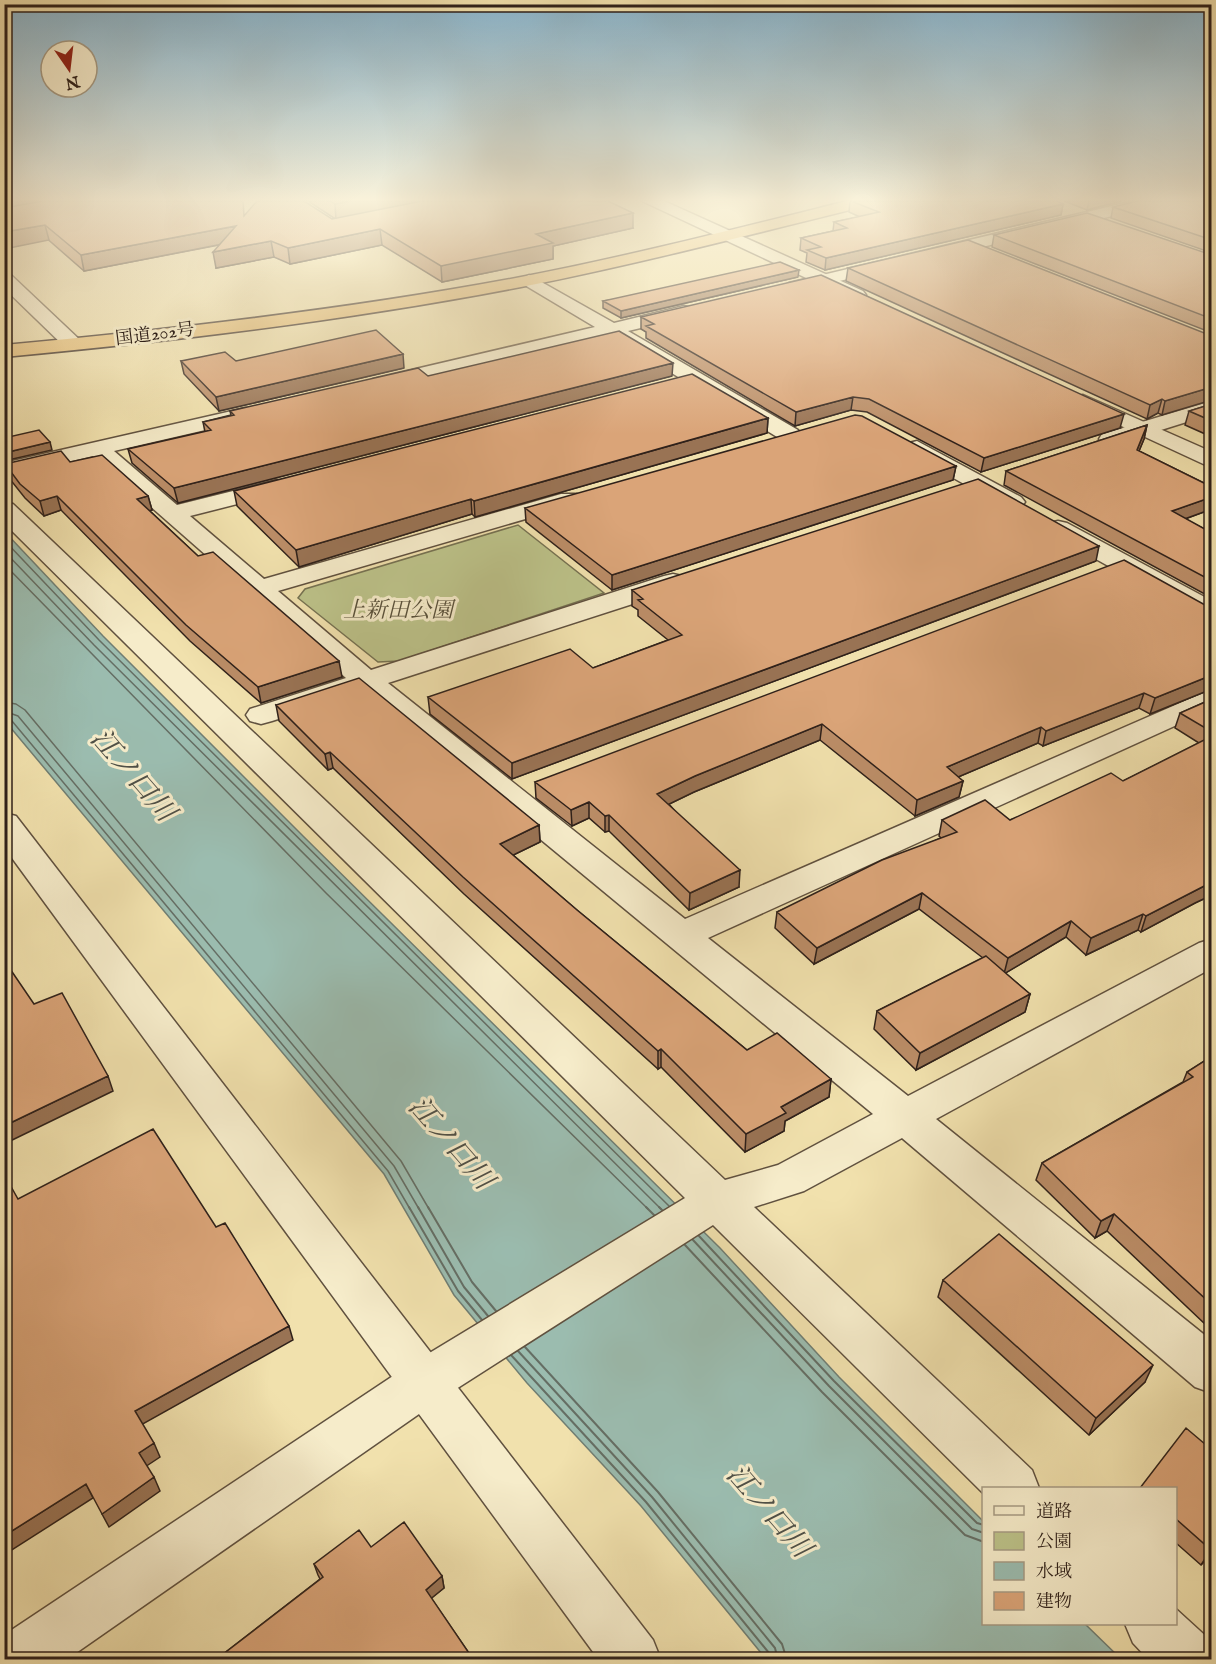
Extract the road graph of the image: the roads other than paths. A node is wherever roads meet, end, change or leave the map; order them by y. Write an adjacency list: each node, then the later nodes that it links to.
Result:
1 (4, 278): 11 (street)
2 (535, 279): 5 (highway, 国道202号)
3 (821, 279): 6 (street)
4 (830, 279): 6 (street)
5 (529, 280): 10 (street); 11 (highway, 国道202号)
6 (824, 280): 7 (street); 8 (street)
7 (768, 293)
8 (877, 304)
9 (701, 308): 10 (street)
10 (612, 329): 13 (street); 15 (street)
11 (74, 345): 12 (highway, 国道202号)
12 (4, 351)
13 (694, 379): 14 (street); 21 (street)
14 (671, 385)
15 (367, 386)
16 (1068, 394): 19 (street)
17 (1212, 407): 19 (street)
18 (262, 411): 23 (street)
19 (1142, 429): 22 (street); 24 (street)
20 (898, 438): 28 (street)
21 (756, 445)
22 (1088, 447)
23 (98, 449): 25 (street); 32 (street)
24 (1212, 461)
25 (4, 470)
26 (1011, 472): 28 (street)
27 (301, 481): 32 (street)
28 (979, 482): 30 (street); 33 (street)
29 (594, 492): 36 (street)
30 (945, 494)
31 (4, 509): 47 (street)
32 (173, 513): 36 (street)
33 (1120, 563): 35 (street); 37 (street)
34 (696, 575): 38 (street)
35 (1087, 575)
36 (260, 588): 38 (street)
37 (1212, 612)
38 (368, 681): 40 (street); 42 (street)
39 (1212, 698): 44 (street)
40 (261, 716)
41 (542, 782): 42 (street)
42 (508, 795): 44 (street)
43 (4, 823): 49 (street)
44 (681, 935): 46 (street)
45 (1212, 952): 46 (street)
46 (905, 1117): 47 (street); 48 (street)
47 (717, 1200): 49 (street); 50 (street)
48 (1212, 1371)
49 (424, 1382): 52 (street); 53 (street)
50 (1013, 1487)
51 (1154, 1625): 54 (street)
52 (17, 1659)
53 (633, 1659)
54 (1190, 1659)

